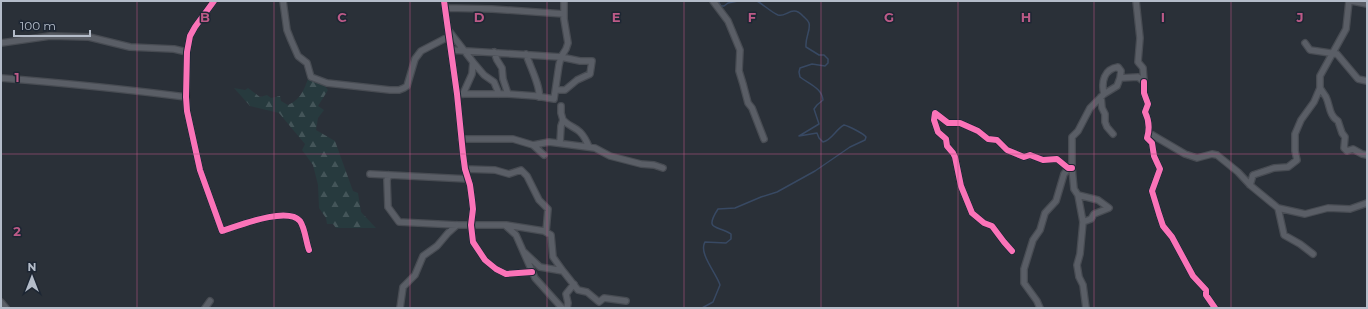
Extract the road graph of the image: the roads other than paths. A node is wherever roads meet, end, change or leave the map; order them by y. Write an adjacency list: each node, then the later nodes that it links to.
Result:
1 (214, 1): 18 (street)
2 (283, 1): 13 (street)
3 (444, 1): 10 (street)
4 (564, 1): 11 (street)
5 (713, 1): 41 (street)
6 (1136, 1): 27 (street)
7 (1349, 1): 20 (street)
8 (1352, 1): 9 (street)
9 (1367, 4)
10 (445, 8): 11 (street); 12 (street)
11 (564, 14): 22 (street)
12 (448, 29): 13 (street); 17 (street)
13 (448, 37): 16 (street)
14 (1, 43): 18 (street)
15 (1305, 43): 20 (street)
16 (451, 50): 17 (street); 30 (street)
17 (465, 50): 19 (street); 23 (street)
18 (187, 52): 35 (street)
19 (494, 52): 21 (street); 32 (street)
20 (1332, 52): 26 (street); 28 (street)
21 (526, 54): 22 (street); 33 (street)
22 (561, 57): 29 (street); 29 (street)
23 (473, 62): 30 (street); 31 (street)
24 (1, 78): 35 (street)
25 (1120, 78): 27 (street); 34 (street); 34 (street)
26 (1367, 81)
27 (1144, 82): 38 (street)
28 (1320, 88): 46 (street); 53 (street)
29 (556, 90): 33 (street)
30 (460, 94): 31 (street); 40 (street)
31 (499, 94): 32 (street)
32 (508, 94): 33 (street)
33 (539, 96)
34 (1103, 96): 39 (street); 47 (street)
35 (186, 97): 62 (street)
36 (561, 106): 37 (street)
37 (563, 120): 42 (street); 44 (street)
38 (1149, 133): 53 (street); 79 (street)
39 (1113, 134)
40 (461, 138): 43 (street); 49 (street)
41 (764, 138)
42 (560, 143): 43 (street); 44 (street)
43 (532, 145): 45 (street)
44 (589, 147): 48 (street)
45 (544, 154)
46 (1367, 155)
47 (1070, 167): 54 (street); 63 (street); 77 (street)
48 (663, 168)
49 (465, 169): 52 (street); 61 (street)
50 (370, 174): 51 (street)
51 (389, 175): 52 (street); 58 (street)
52 (468, 179): 59 (street)
53 (1250, 185): 56 (street)
54 (1078, 195): 57 (street); 57 (street)
55 (1367, 203): 56 (street)
56 (1278, 208): 65 (street)
57 (1082, 222): 78 (street)
58 (457, 225): 59 (street); 74 (street)
59 (471, 225): 60 (street); 67 (street)
60 (506, 225): 61 (street); 64 (street)
61 (546, 232): 66 (street)
62 (309, 250)
63 (1012, 251)
64 (524, 252): 66 (street); 67 (street)
65 (1314, 254)
66 (563, 271): 68 (street)
67 (532, 272): 75 (street)
68 (574, 284): 70 (street); 76 (street)
69 (210, 301): 73 (street)
70 (626, 301)
71 (1, 302): 72 (street)
72 (6, 308)
73 (205, 308)
74 (400, 308)
75 (562, 308)
76 (567, 308)
77 (1040, 308)
78 (1086, 308)
79 (1215, 308)

